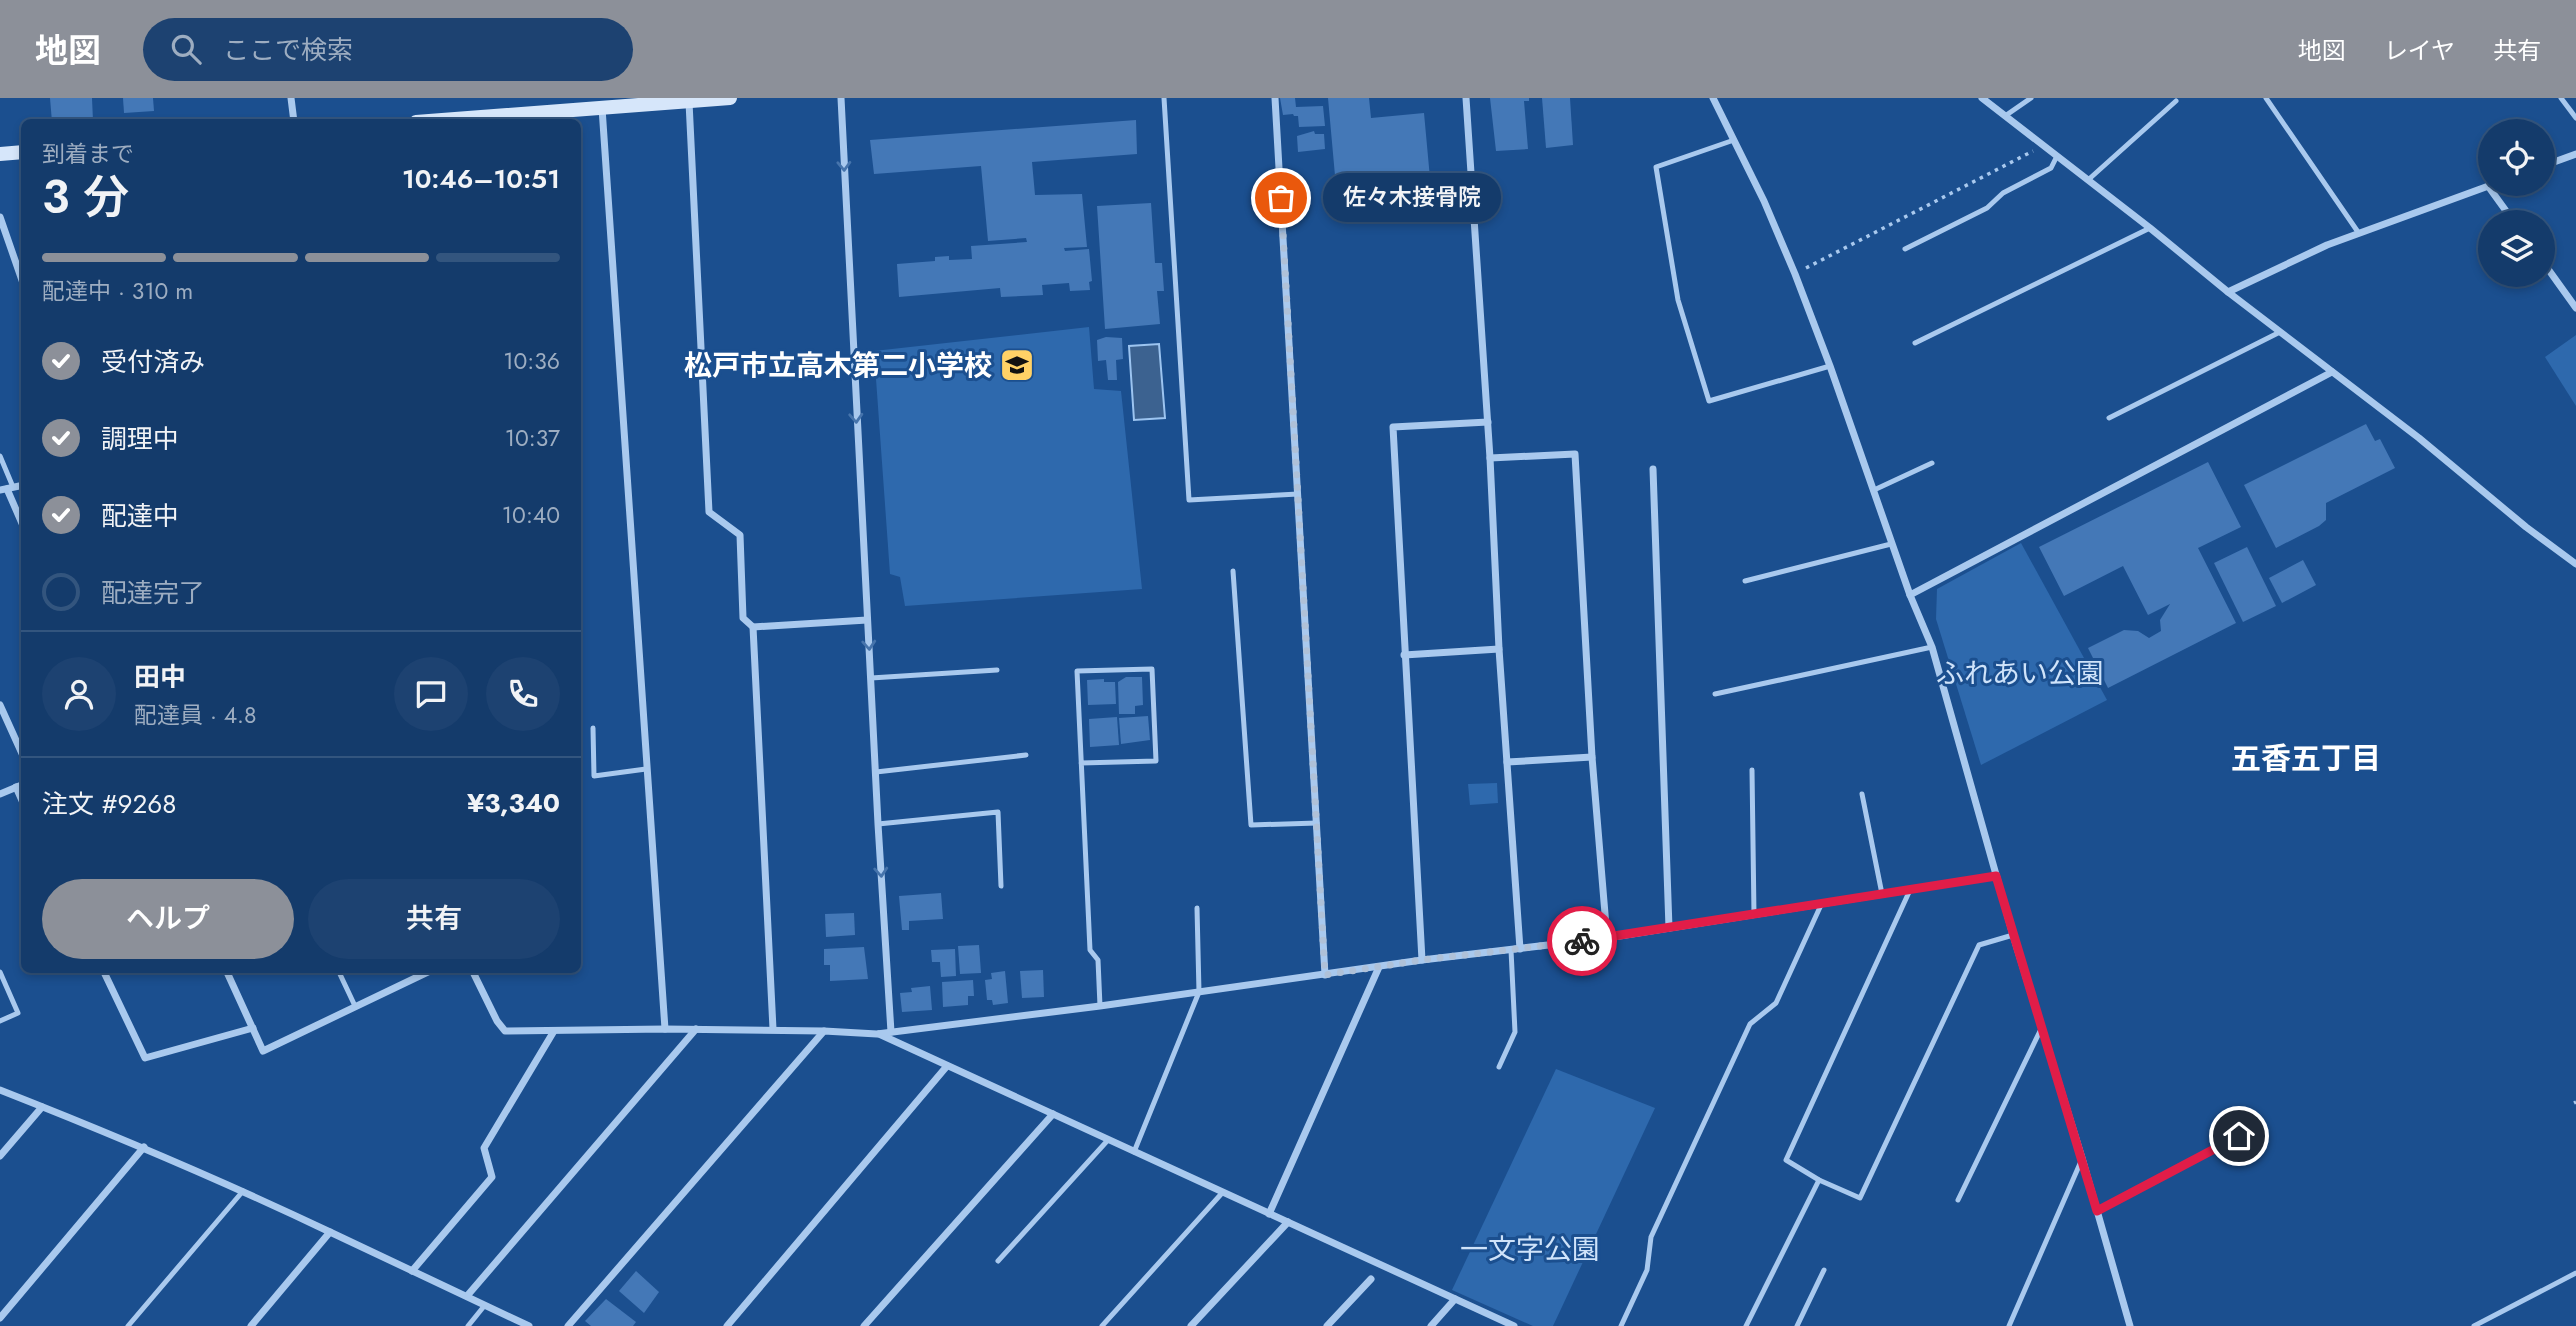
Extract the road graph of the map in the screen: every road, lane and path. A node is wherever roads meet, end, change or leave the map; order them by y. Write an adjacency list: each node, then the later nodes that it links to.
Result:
1 (291, 98): 17 (street)
2 (730, 98): 12 (main road)
3 (841, 98): 56 (street, one-way to 56)
4 (1164, 98): 49 (lane)
5 (1275, 98): 49 (street)
6 (1466, 98): 42 (street)
7 (1713, 98): 19 (street)
8 (1982, 98): 15 (street)
9 (2031, 98): 15 (lane)
10 (2266, 98): 30 (lane)
11 (2561, 98): 16 (lane)
12 (698, 100): 14 (main road); 57 (street)
13 (2176, 101): 26 (lane)
14 (602, 108): 18 (main road); 71 (street)
15 (2005, 116): 20 (street)
16 (2576, 118)
17 (294, 119)
18 (497, 119)
19 (1734, 140): 32 (street); 39 (lane)
20 (2043, 146): 24 (street); 32 (path)
21 (21, 152): 22 (main road)
22 (0, 154)
23 (2576, 154): 25 (street)
24 (2057, 156): 26 (street); 31 (lane)
25 (2555, 162)
26 (2088, 180): 29 (street)
27 (2478, 190): 30 (street)
28 (0, 217): 33 (street)
29 (2150, 228): 35 (street); 38 (lane)
30 (2358, 232): 35 (street)
31 (1905, 248)
32 (1795, 274): 39 (street)
33 (21, 277)
34 (2555, 278): 36 (street)
35 (2228, 292): 37 (street)
36 (2576, 307)
37 (2280, 332): 40 (street); 41 (lane)
38 (1915, 343)
39 (1830, 366): 48 (street)
40 (2332, 372): 52 (street); 55 (street)
41 (2109, 418)
42 (1488, 422): 44 (street); 60 (street)
43 (0, 456): 47 (lane)
44 (1490, 458): 59 (street); 68 (street)
45 (1932, 463): 48 (lane)
46 (1653, 469): 88 (street)
47 (7, 489): 50 (street)
48 (1874, 490): 51 (street)
49 (1298, 494): 80 (street)
50 (21, 521)
51 (1891, 544): 54 (lane); 55 (street)
52 (2576, 564)
53 (1233, 571): 80 (lane)
54 (1745, 581)
55 (1910, 595): 58 (street)
56 (867, 620): 57 (street); 62 (street, one-way to 62)
57 (753, 627): 110 (street)
58 (1932, 647): 63 (lane); 81 (street)
59 (1499, 649): 60 (street); 69 (street)
60 (1404, 655): 93 (street)
61 (997, 670): 62 (lane)
62 (871, 678): 73 (street)
63 (1714, 694)
64 (0, 705): 66 (street)
65 (593, 728): 71 (lane)
66 (21, 751)
67 (1026, 755): 73 (lane)
68 (1592, 757): 69 (street); 90 (street)
69 (1507, 762): 91 (street)
70 (1081, 763): 70 (lane); 104 (lane)
71 (646, 769): 108 (street)
72 (1752, 770): 87 (lane)
73 (876, 772): 79 (street)
74 (21, 784): 75 (street)
75 (16, 787): 76 (street); 78 (street)
76 (0, 794)
77 (1862, 794): 84 (lane)
78 (21, 798)
79 (878, 824): 82 (lane); 113 (street, one-way to 113)
80 (1317, 824): 101 (street)
81 (1996, 876): 83 (street); 89 (street)
82 (1001, 886)
83 (1910, 890): 84 (street); 126 (lane)
84 (1882, 894): 85 (street)
85 (1821, 905): 87 (street); 156 (lane)
86 (1198, 908): 102 (lane)
87 (1754, 915): 88 (street)
88 (1669, 928): 90 (street)
89 (2013, 935): 106 (street); 126 (lane)
90 (1607, 937): 91 (street)
91 (1520, 949): 92 (street)
92 (1511, 950): 93 (street); 116 (lane)
93 (1422, 960): 94 (street)
94 (1379, 967): 101 (street); 131 (street)
95 (0, 972): 105 (lane)
96 (104, 973): 107 (street)
97 (227, 973): 107 (street)
98 (339, 973): 103 (lane)
99 (426, 973): 103 (street)
100 (473, 973): 111 (street)
101 (1325, 975): 102 (street)
102 (1199, 992): 104 (street); 123 (lane)
103 (355, 1006): 107 (street)
104 (1100, 1006): 113 (street)
105 (0, 1021)
106 (2042, 1027): 125 (street); 129 (lane)
107 (253, 1028)
108 (666, 1029): 109 (street); 111 (street)
109 (696, 1029): 110 (street); 139 (street)
110 (773, 1029): 112 (street)
111 (554, 1031): 136 (street)
112 (824, 1031): 114 (street); 148 (street)
113 (891, 1032): 114 (street)
114 (877, 1034): 115 (street)
115 (947, 1066): 119 (street); 149 (street)
116 (1499, 1067)
117 (0, 1090): 118 (street)
118 (42, 1107): 122 (street); 124 (street)
119 (1053, 1114): 121 (street); 150 (street)
120 (2239, 1136): 130 (lane)
121 (1108, 1140): 123 (street); 134 (lane)
122 (144, 1147): 127 (street); 142 (street)
123 (1135, 1152): 128 (street)
124 (0, 1156)
125 (2082, 1158): 130 (street); 159 (lane)
126 (1819, 1180): 157 (lane)
127 (243, 1191): 133 (street); 144 (lane)
128 (1223, 1192): 131 (street); 151 (lane)
129 (1958, 1200)
130 (2097, 1211): 160 (street)
131 (1269, 1214): 132 (street)
132 (1288, 1222): 140 (street); 152 (street)
133 (330, 1232): 136 (street); 145 (street)
134 (998, 1261)
135 (1824, 1270): 158 (lane)
136 (412, 1271): 139 (street)
137 (2576, 1273): 143 (lane)
138 (1371, 1279): 153 (street)
139 (467, 1296): 141 (street)
140 (1455, 1298): 154 (street); 155 (street)
141 (485, 1305): 146 (lane); 147 (street)
142 (0, 1318)
143 (2488, 1319): 161 (lane); 162 (lane)
144 (128, 1326)
145 (251, 1326)
146 (468, 1326)
147 (529, 1326)
148 (568, 1326)
149 (727, 1326)
150 (864, 1326)
151 (1102, 1326)
152 (1191, 1326)
153 (1327, 1326)
154 (1431, 1326)
155 (1514, 1326)
156 (1621, 1326)
157 (1746, 1326)
158 (1797, 1326)
159 (2009, 1326)
160 (2130, 1326)
161 (2474, 1326)
162 (2492, 1326)

